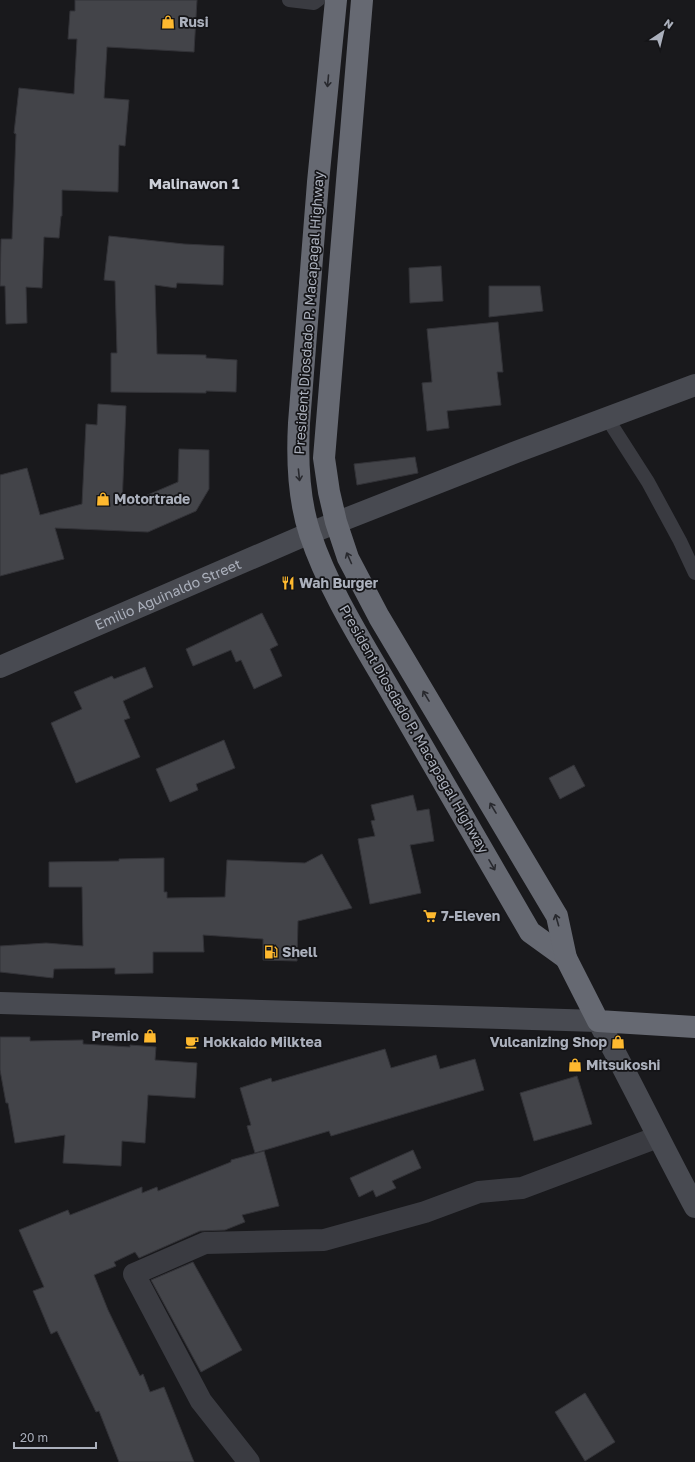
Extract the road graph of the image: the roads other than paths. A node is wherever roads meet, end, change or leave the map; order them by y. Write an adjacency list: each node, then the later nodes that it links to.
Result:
1 (289, 0): 2 (lane)
2 (318, 0)
3 (336, 0): 5 (highway, President Diosdado P. Macapagal Highway)
4 (362, 0): 6 (highway, President Diosdado P. Macapagal Highway)
5 (331, 52): 6 (highway); 7 (highway, President Diosdado P. Macapagal Highway, one-way to 7)
6 (357, 55): 8 (highway, President Diosdado P. Macapagal Highway)
7 (308, 311): 8 (highway); 12 (highway, President Diosdado P. Macapagal Highway, one-way to 12)
8 (336, 315): 11 (highway, President Diosdado P. Macapagal Highway)
9 (695, 385): 10 (street, Emilio Aguinaldo Street)
10 (607, 418): 11 (street, Emilio Aguinaldo Street); 13 (lane)
11 (336, 522): 12 (street, Emilio Aguinaldo Street); 15 (highway, President Diosdado P. Macapagal Highway, one-way to 11)
12 (310, 533): 14 (street, Emilio Aguinaldo Street); 15 (highway, President Diosdado P. Macapagal Highway, one-way to 15)
13 (695, 573)
14 (0, 667)
15 (566, 958): 17 (highway, President Diosdado P. Macapagal Highway)
16 (0, 1003): 17 (street)
17 (598, 1022): 18 (highway); 19 (street)
18 (695, 1027)
19 (658, 1137): 20 (street); 21 (street)
20 (695, 1207)
21 (249, 1462)

